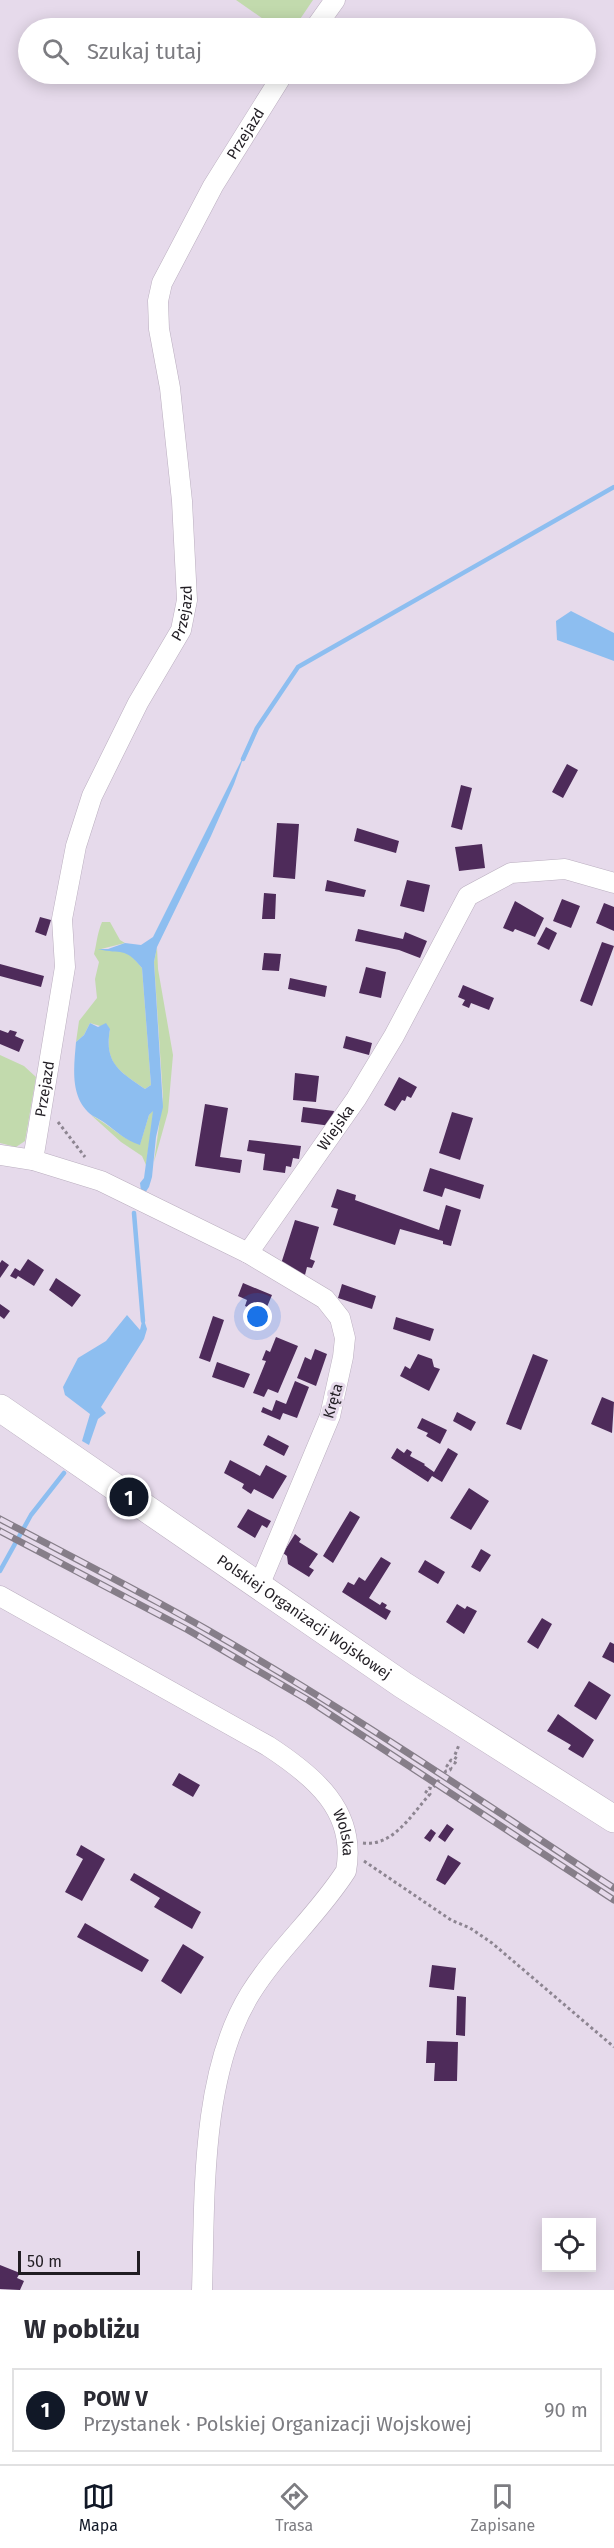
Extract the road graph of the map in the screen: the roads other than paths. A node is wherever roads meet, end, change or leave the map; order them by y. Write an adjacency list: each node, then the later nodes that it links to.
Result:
1 (335, 0): 2 (street)
2 (322, 18)
3 (277, 84): 6 (street, Przejazd)
4 (614, 883): 7 (street, Wiejska)
5 (0, 1155): 6 (street)
6 (33, 1160): 7 (street)
7 (248, 1253): 9 (street, Kręta)
8 (0, 1408): 9 (main road, Polskiej Organizacji Wojskowej)
9 (259, 1586): 11 (main road, Polskiej Organizacji Wojskowej)
10 (0, 1596): 12 (street, Wolska)
11 (614, 1819)
12 (202, 2290)

